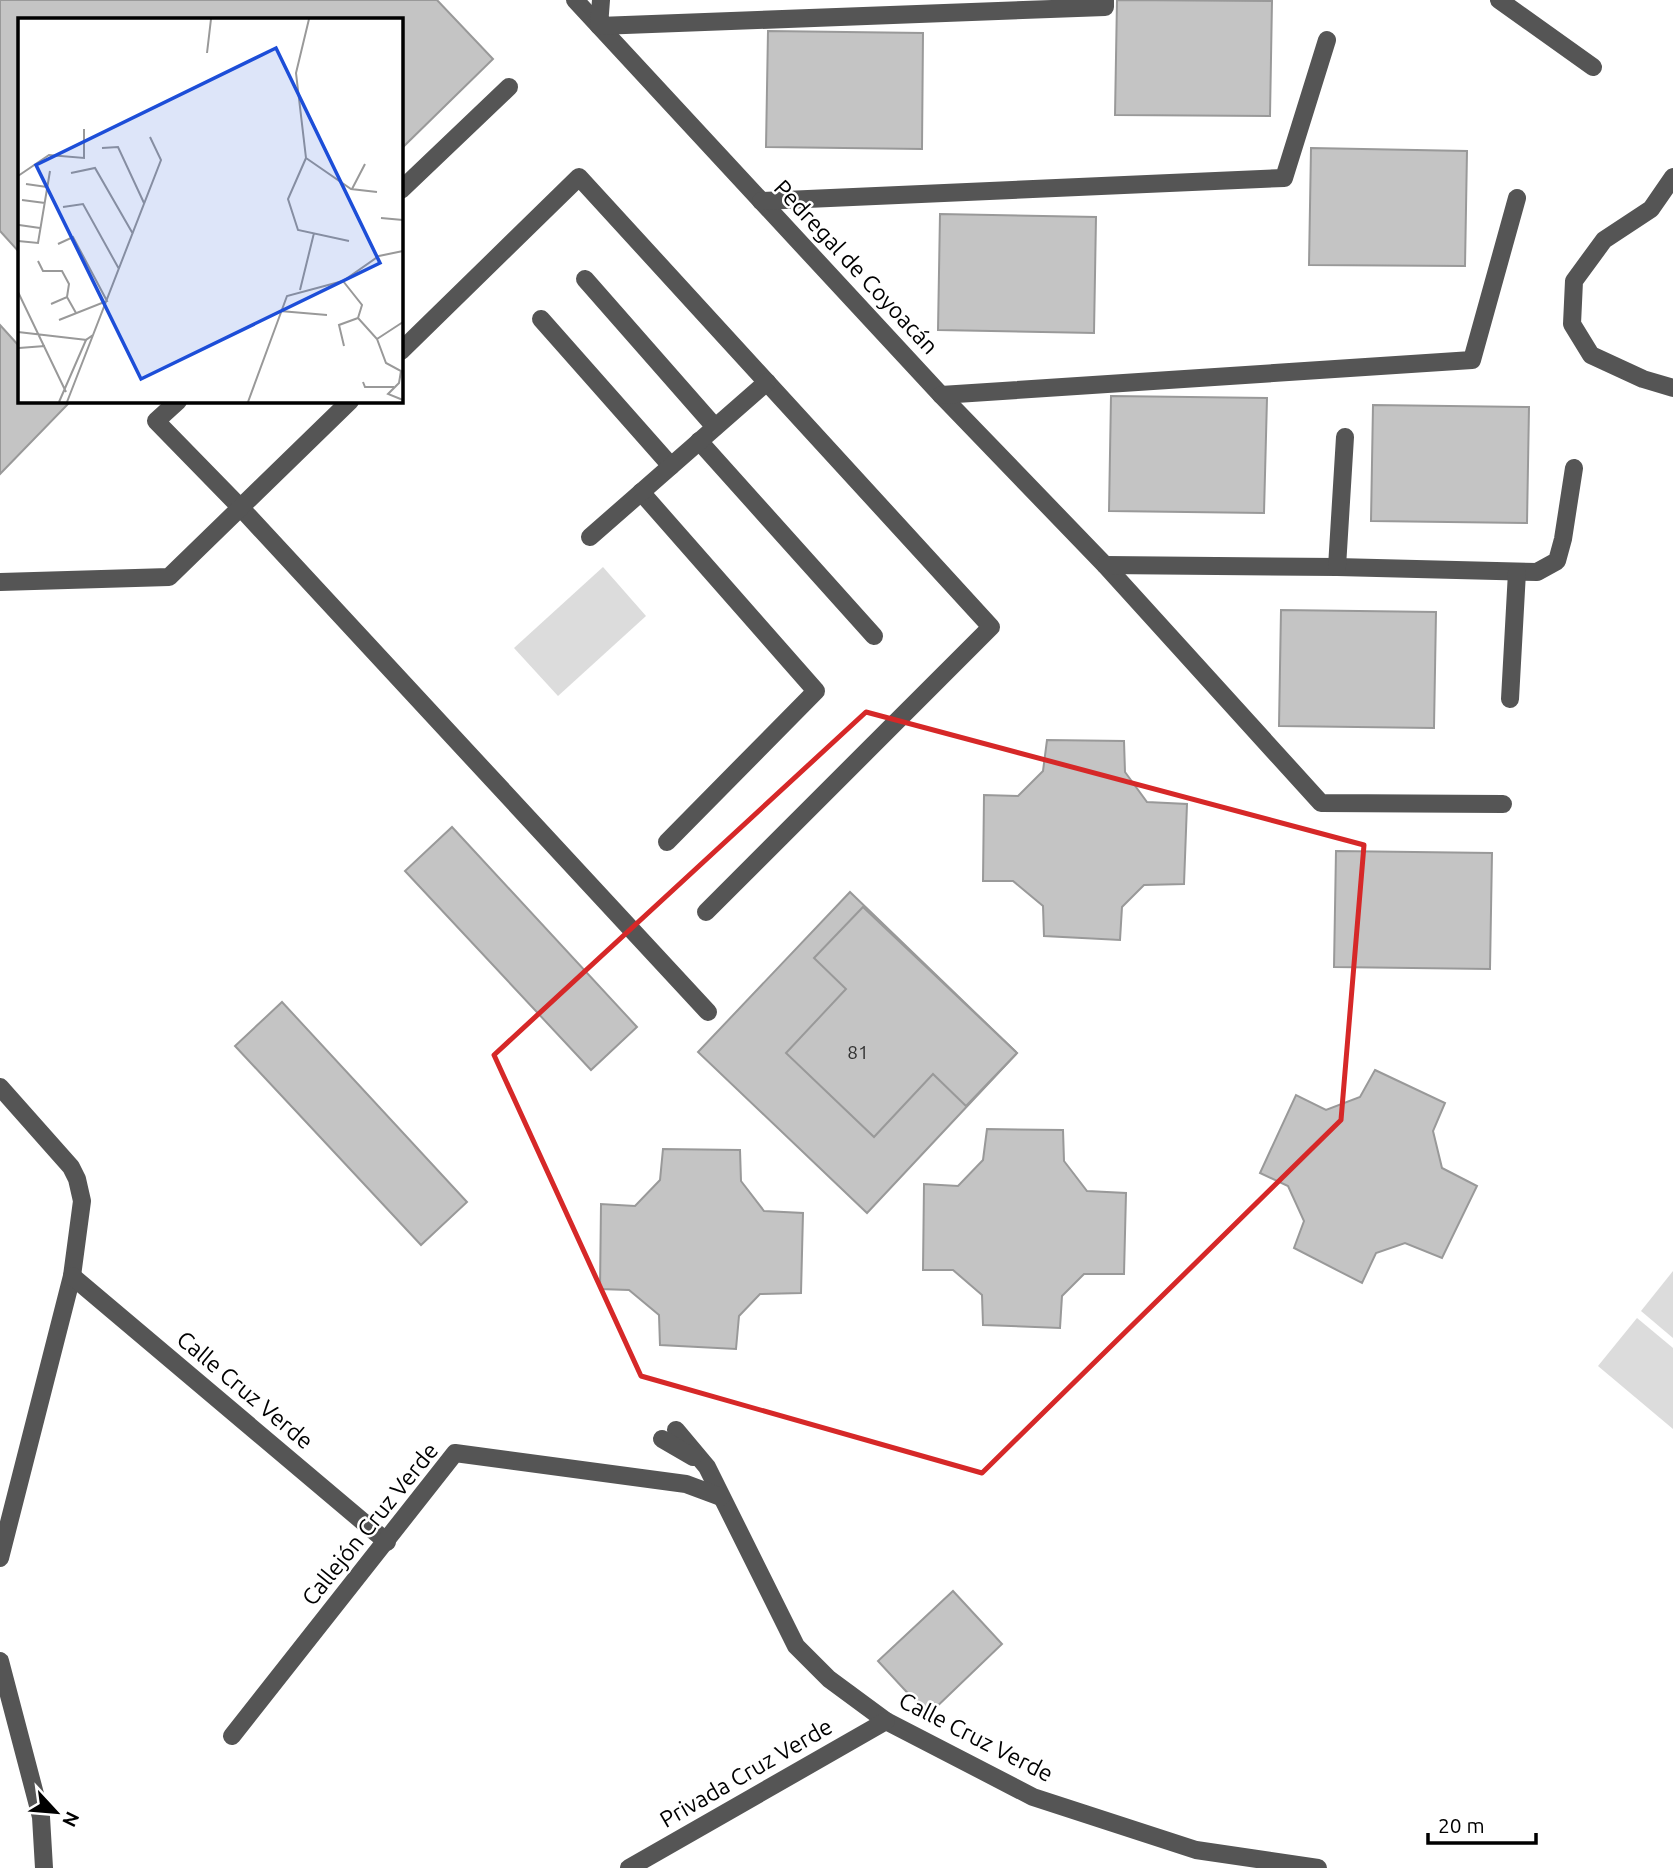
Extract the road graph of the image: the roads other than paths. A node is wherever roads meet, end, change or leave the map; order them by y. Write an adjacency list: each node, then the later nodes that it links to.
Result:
1 (575, 0): 5 (street, Pedregal de Coyoacán)
2 (601, 0): 5 (street)
3 (1105, 0): 5 (street)
4 (1502, 1): 7 (street)
5 (599, 26): 12 (street, Pedregal de Coyoacán)
6 (1326, 40): 12 (street)
7 (1593, 67)
8 (509, 87): 10 (street)
9 (1673, 177): 17 (street)
10 (402, 189)
11 (1517, 198): 18 (street)
12 (761, 201): 18 (street, Pedregal de Coyoacán)
13 (585, 279): 21 (street)
14 (541, 319): 24 (street)
15 (402, 350): 16 (street)
16 (767, 382): 21 (street); 37 (street)
17 (1673, 387)
18 (941, 395): 29 (street, Pedregal de Coyoacán)
19 (177, 402): 27 (street)
20 (349, 402): 27 (street)
21 (715, 427): 23 (street)
22 (1345, 436): 30 (street)
23 (699, 441): 24 (street); 33 (street)
24 (671, 466): 26 (street)
25 (1574, 468): 31 (street)
26 (641, 492): 28 (street); 36 (street)
27 (240, 507): 32 (street); 38 (street)
28 (590, 537)
29 (1105, 565): 30 (street); 35 (street, Pedregal de Coyoacán)
30 (1337, 567): 31 (street)
31 (1517, 572): 34 (street)
32 (0, 582)
33 (874, 636)
34 (1510, 699)
35 (1503, 804)
36 (667, 842)
37 (706, 912)
38 (708, 1012)
39 (0, 1087): 40 (street)
40 (72, 1276): 43 (street, Calle Cruz Verde); 44 (street)
41 (669, 1434): 42 (street, Calle Cruz Verde)
42 (721, 1497): 43 (street, Callejón Cruz Verde); 46 (street, Calle Cruz Verde)
43 (387, 1542): 47 (street, Callejón Cruz Verde)
44 (0, 1558)
45 (0, 1661): 48 (street)
46 (886, 1721): 49 (street, Privada Cruz Verde); 50 (street, Calle Cruz Verde)
47 (232, 1736)
48 (44, 1868)
49 (629, 1868)
50 (1318, 1868)

